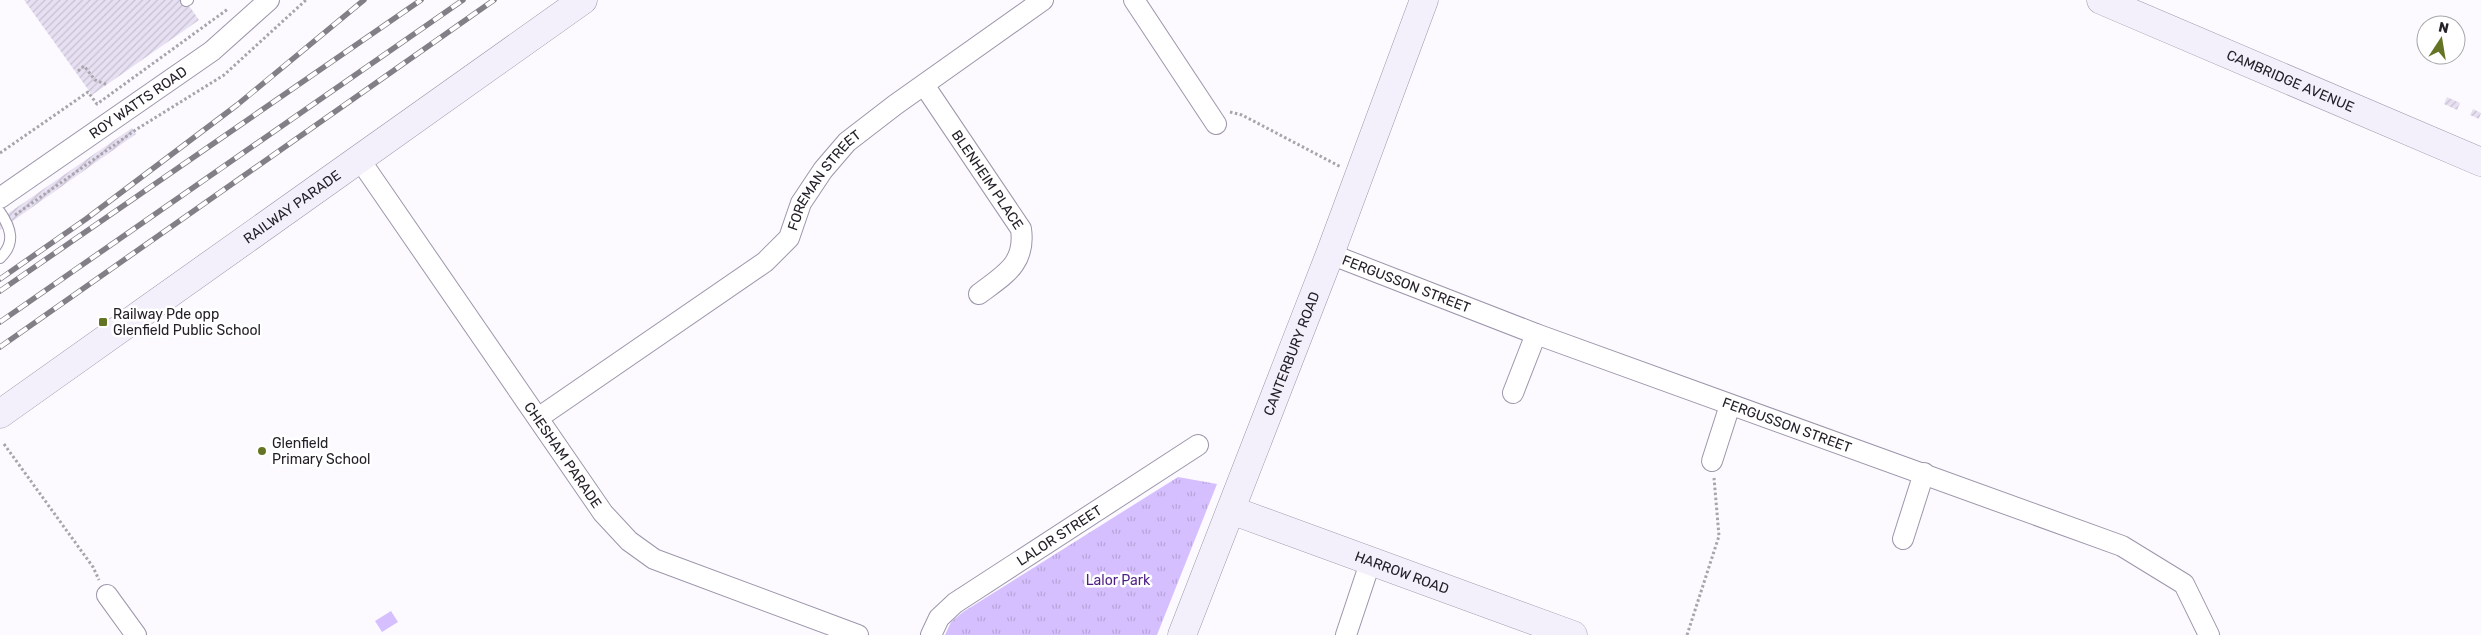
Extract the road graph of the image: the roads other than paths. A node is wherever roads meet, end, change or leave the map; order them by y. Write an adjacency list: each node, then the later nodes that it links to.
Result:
1 (583, 0): 11 (main road, RAILWAY PARADE)
2 (1043, 0): 9 (street, FOREMAN STREET)
3 (1134, 0): 10 (street)
4 (1424, 0): 8 (main road, CANTERBURY ROAD)
5 (1432, 0): 8 (main road, CANTERBURY ROAD)
6 (2101, 0): 12 (main road, CAMBRIDGE AVENUE)
7 (259, 3): 13 (street, ROY WATTS ROAD)
8 (1400, 70): 15 (main road, CANTERBURY ROAD)
9 (924, 85): 17 (street, BLENHEIM PLACE); 22 (street, FOREMAN STREET)
10 (1216, 124)
11 (360, 160): 21 (main road, RAILWAY PARADE); 22 (street, CHESHAM PARADE)
12 (2481, 162)
13 (0, 198)
14 (0, 212): 16 (lane)
15 (1330, 254): 18 (street, FERGUSSON STREET); 26 (main road, CANTERBURY ROAD)
16 (0, 258)
17 (979, 294)
18 (1536, 334): 19 (street); 20 (street, FERGUSSON STREET)
19 (1513, 393)
20 (1730, 405): 24 (street); 25 (street, FERGUSSON STREET)
21 (0, 414)
22 (538, 418): 31 (street, CHESHAM PARADE)
23 (1198, 445): 32 (street, LALOR STREET)
24 (1712, 461)
25 (1924, 473): 27 (street); 36 (street, FERGUSSON STREET)
26 (1231, 510): 28 (main road, HARROW ROAD); 33 (main road, CANTERBURY ROAD)
27 (1903, 539)
28 (1371, 560): 34 (street); 35 (main road, HARROW ROAD)
29 (107, 594): 30 (street)
30 (136, 635)
31 (858, 635)
32 (932, 635)
33 (1182, 635)
34 (1346, 635)
35 (1573, 635)
36 (2209, 635)

